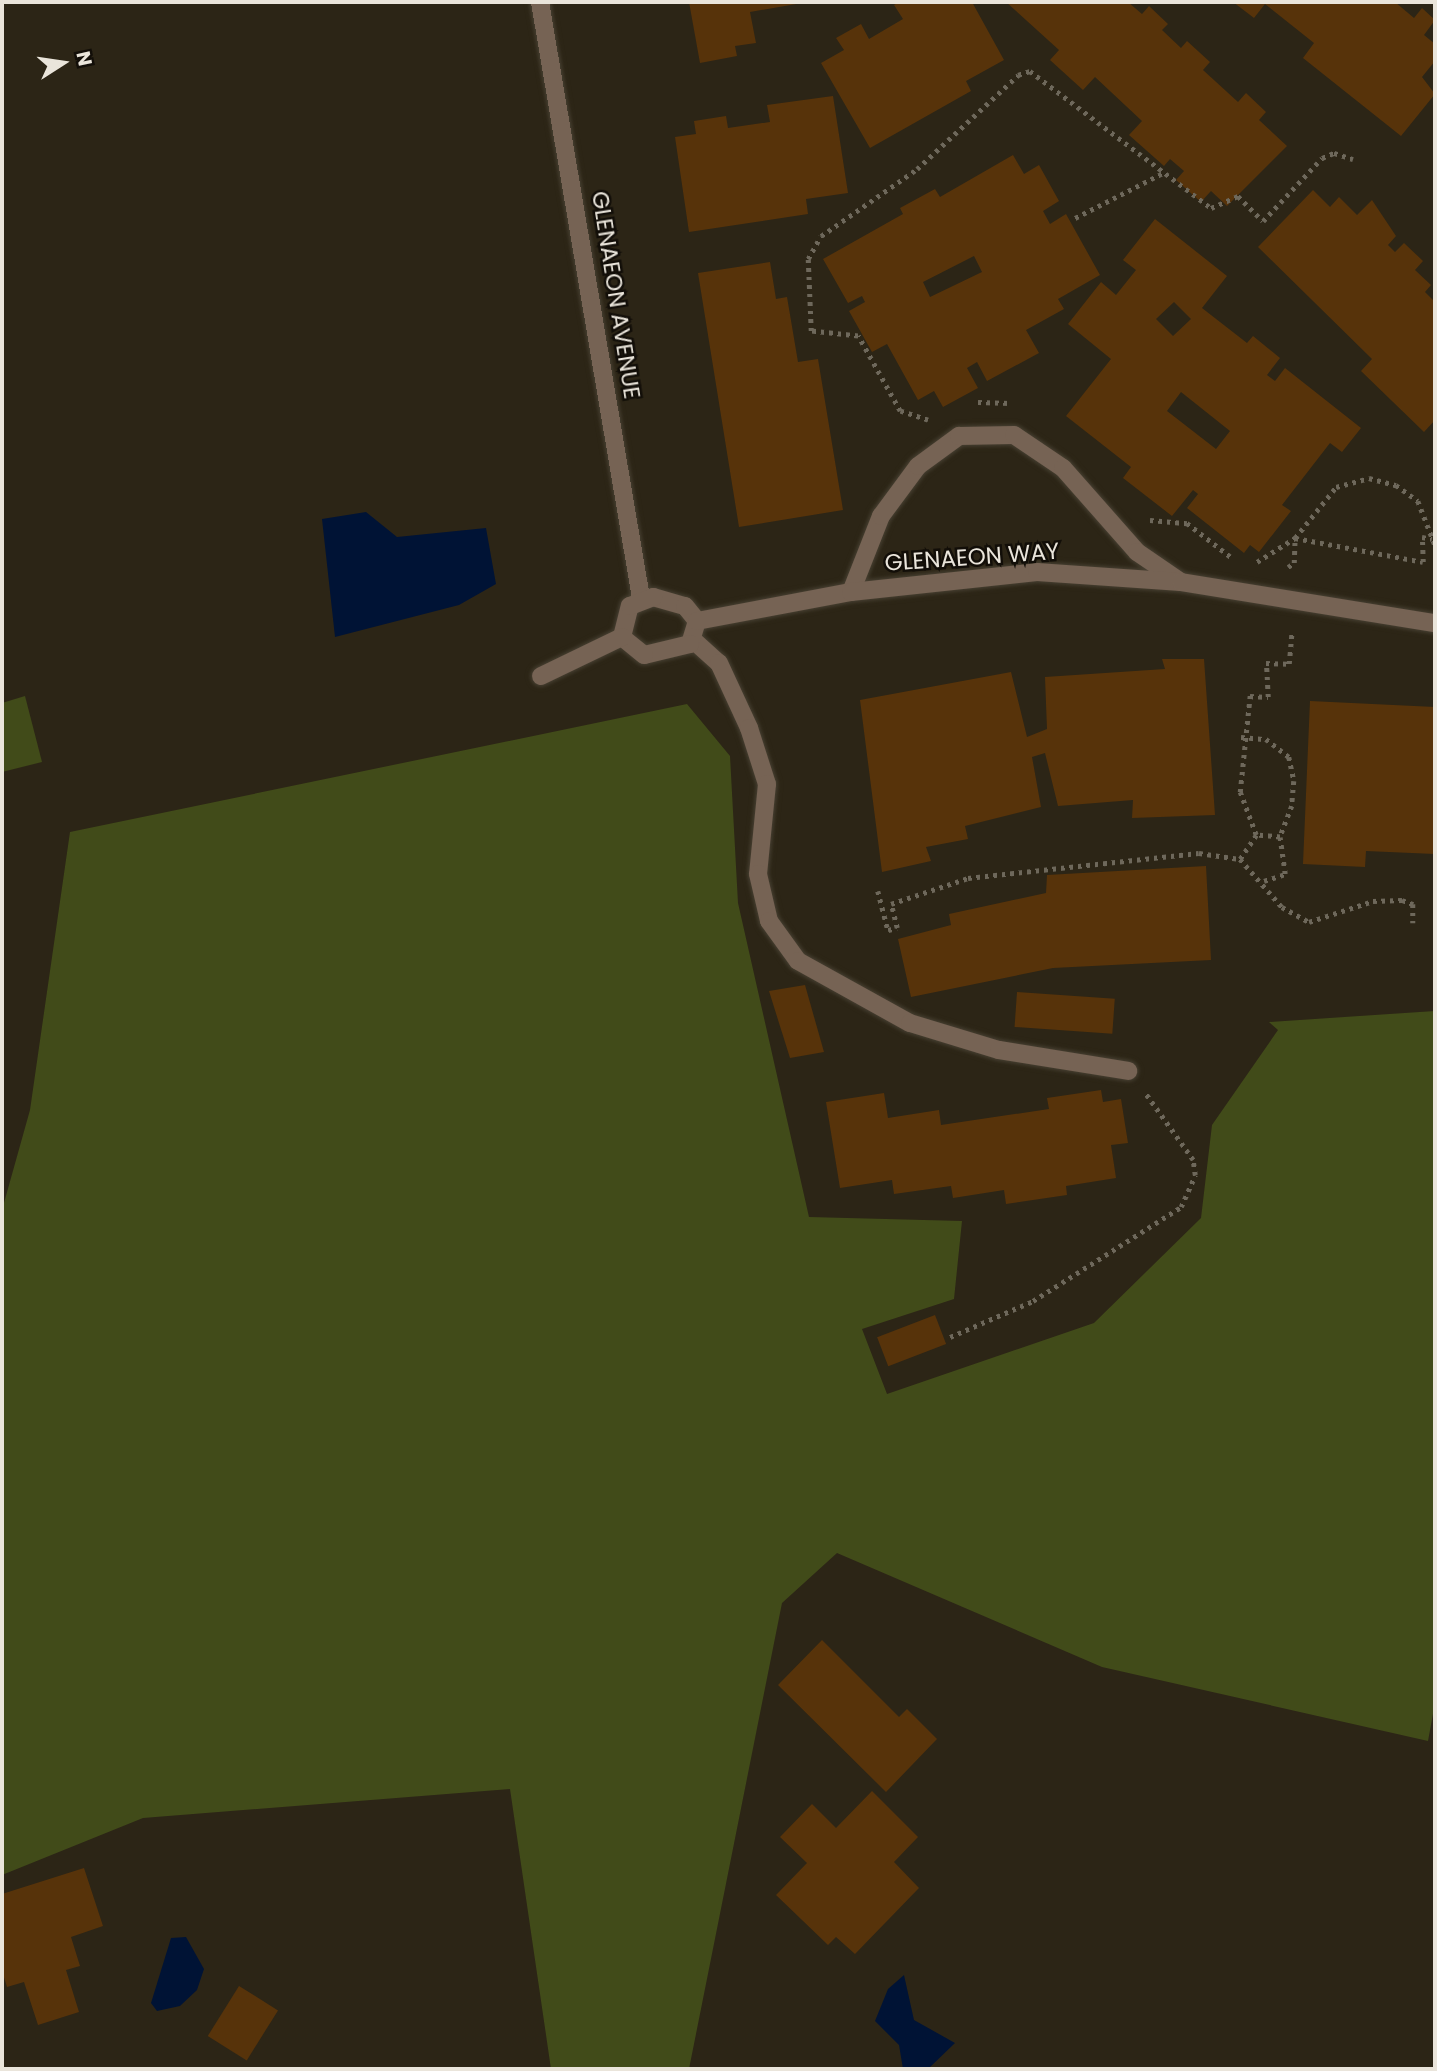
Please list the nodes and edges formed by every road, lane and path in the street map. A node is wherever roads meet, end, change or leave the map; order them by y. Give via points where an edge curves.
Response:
1 (540, 2) edge
2 (1353, 159) dead end
3 (1163, 173) junction
4 (1075, 218) dead end
5 (968, 403) dead end
6 (1024, 409) dead end
7 (939, 420) dead end
8 (1139, 519) dead end
9 (1295, 538) junction
10 (1432, 539) junction
11 (1435, 545) edge
12 (1236, 560) dead end
13 (1247, 566) dead end
14 (1281, 572) dead end
15 (1181, 582) junction
16 (851, 592) junction
17 (641, 598) junction
18 (698, 621) junction
19 (1293, 623) dead end
20 (1435, 623) edge
21 (622, 637) junction
22 (692, 639) junction
23 (541, 676) dead end
24 (1241, 737) junction
25 (1256, 835) junction
26 (1280, 837) junction
27 (1240, 859) junction
28 (1264, 881) junction
29 (878, 891) dead end
30 (1413, 923) dead end
31 (1128, 1071) joint
32 (950, 1337) dead end

1 - 17 street, GLENAEON AVENUE
2 - 3 path via 1322,158 1263,221 1238,195 1221,207 1195,203
3 - 4 path
3 - 7 path via 1030,71 917,169 821,236 808,259 811,331 858,336 901,411 917,420
5 - 6 path via 1001,400
8 - 12 path via 1188,523
9 - 10 path via 1423,562 1422,537
9 - 10 path via 1336,487 1368,478 1396,485 1418,501
9 - 13 path
9 - 14 path via 1294,563
10 - 11 path
15 - 16 street, GLENAEON WAY via 1037,572
15 - 16 street, GLENAEON WAY via 1138,552 1063,468 1014,435 959,436 918,466 881,516
15 - 20 street, GLENAEON WAY
16 - 18 street, GLENAEON WAY
17 - 18 street via 685,606
17 - 21 street via 622,619
18 - 22 street
19 - 24 path via 1289,664 1266,663 1268,697 1250,696
21 - 22 street via 644,655 669,653
21 - 23 street
22 - 31 street via 719,663 750,728 767,784 758,874 769,920 797,961 909,1023 999,1051 1074,1058
24 - 25 path via 1240,792
24 - 26 path via 1266,739 1289,757 1293,806
25 - 26 path
25 - 27 path
26 - 28 path via 1286,874
27 - 28 path
27 - 29 path via 1199,853 1110,859 1014,877 968,878 891,904 897,928 888,930
28 - 30 path via 1282,907 1309,922 1373,901 1402,900 1413,904
31 - 32 path via 1193,1160 1195,1175 1181,1207 1033,1301

